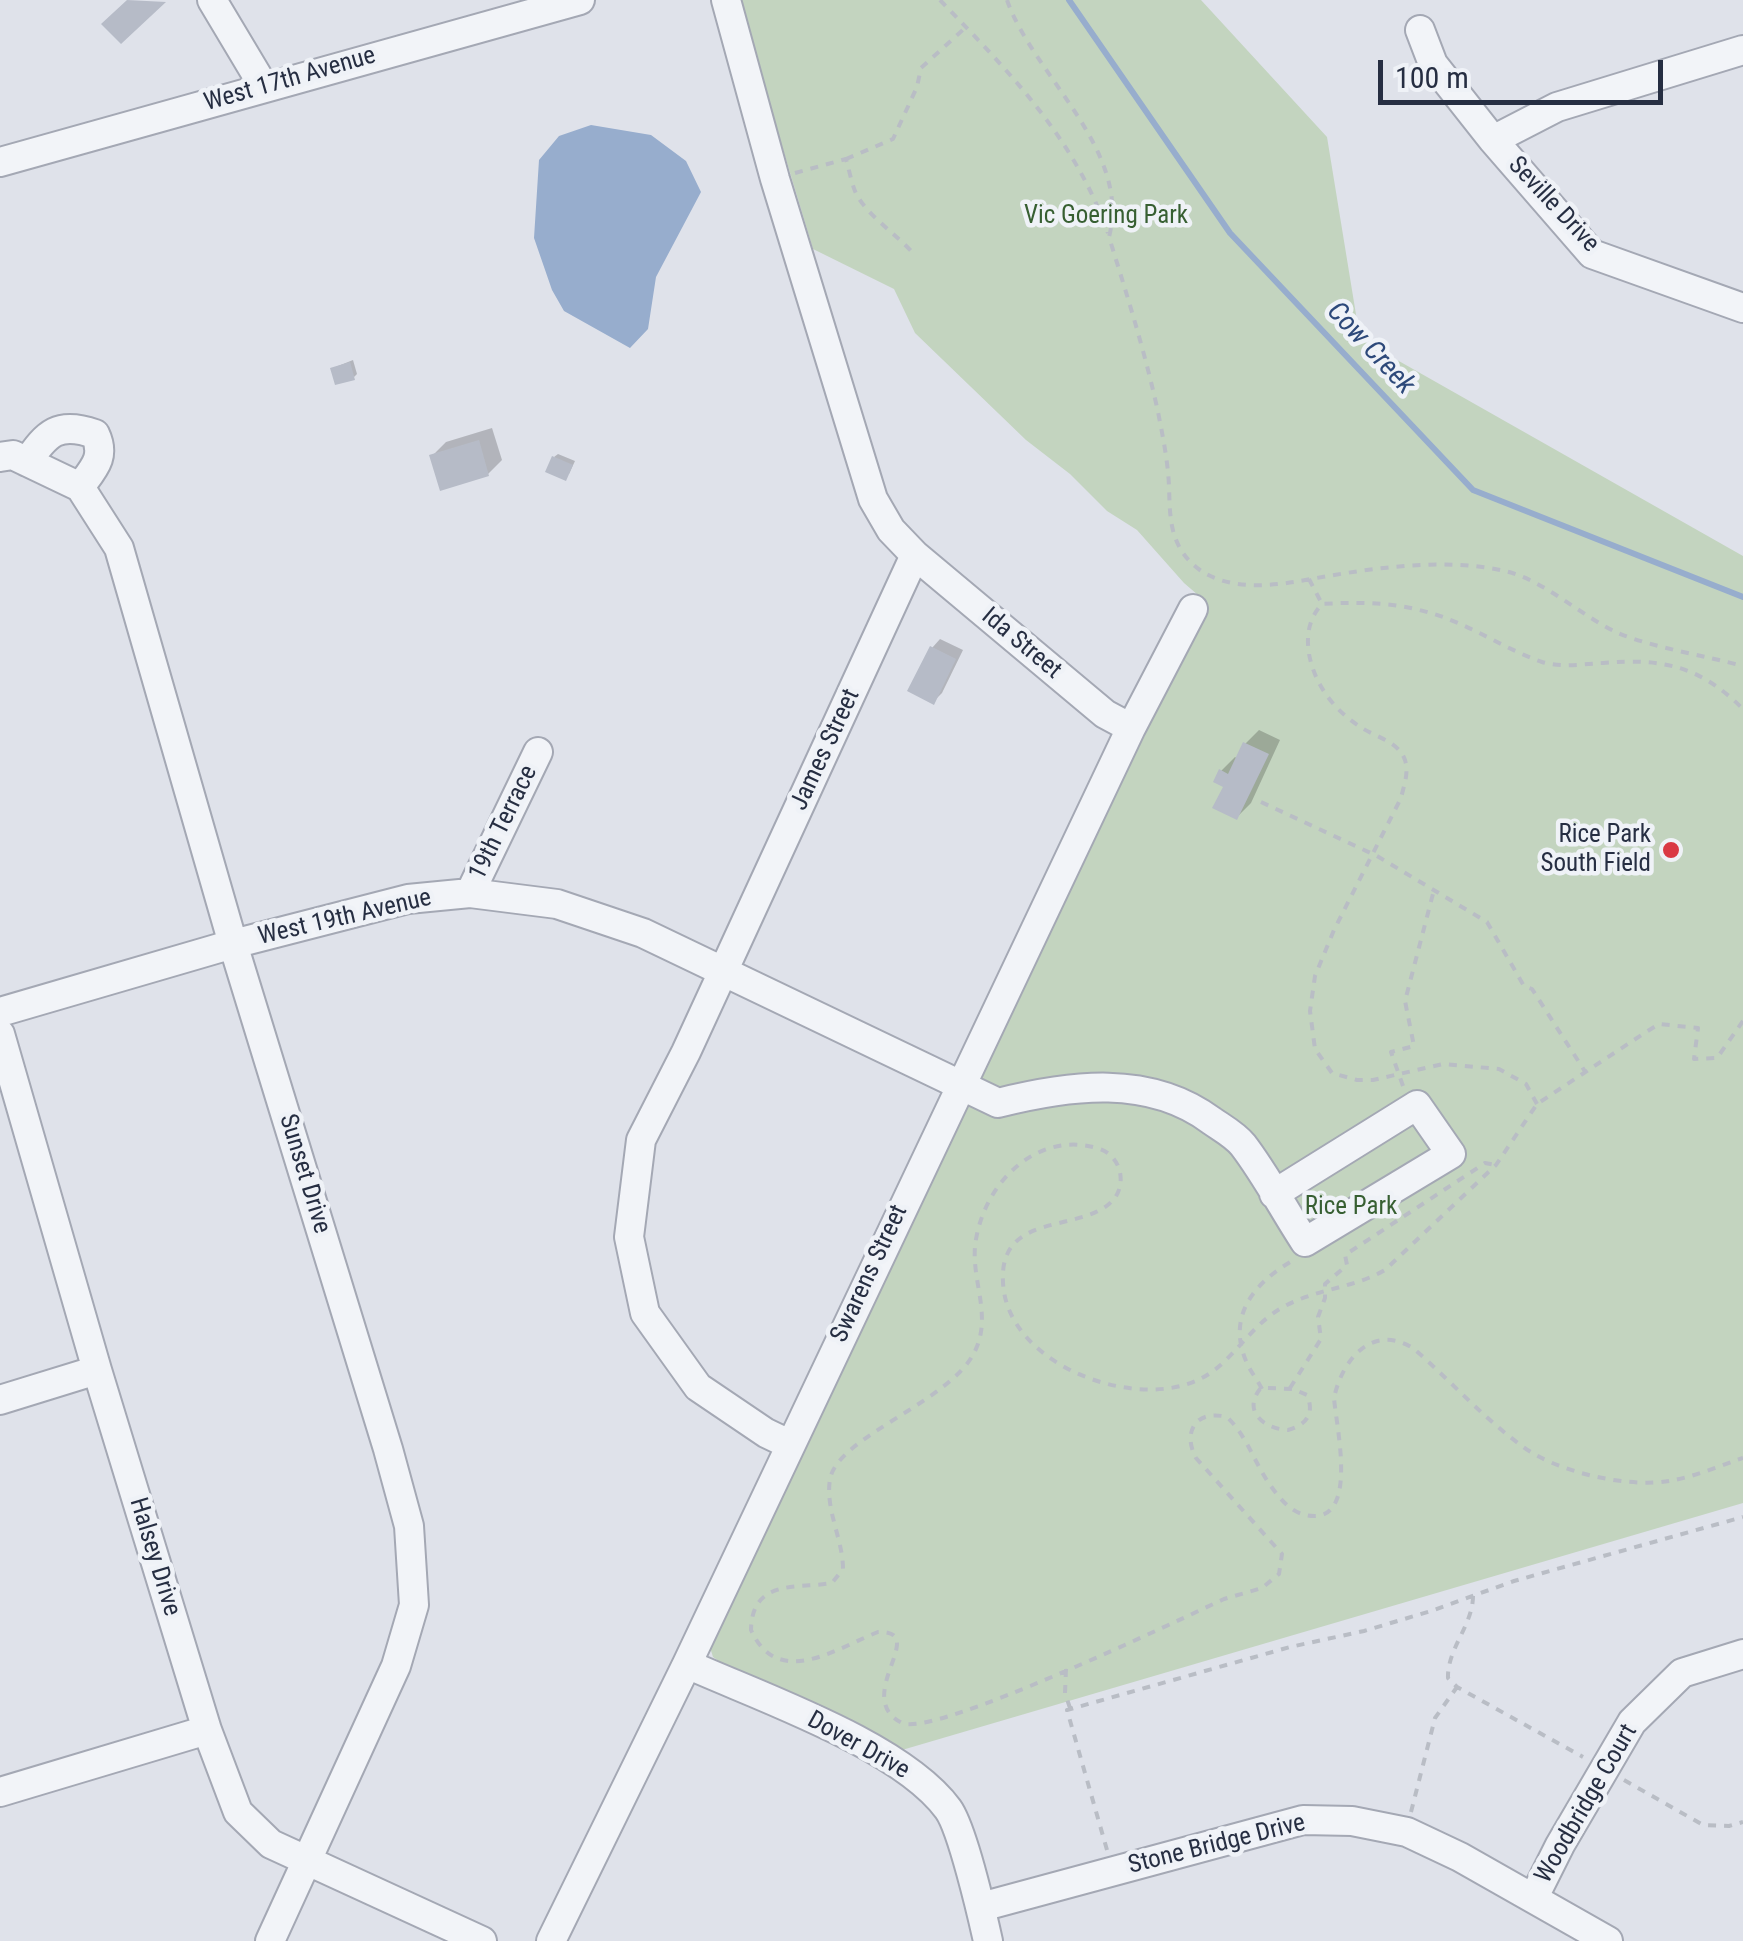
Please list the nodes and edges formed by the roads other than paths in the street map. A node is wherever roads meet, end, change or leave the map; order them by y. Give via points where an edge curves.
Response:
1 (212, 0) edge
2 (580, 0) edge
3 (726, 0) edge
4 (1420, 30) dead end
5 (1743, 50) edge
6 (264, 87) junction
7 (1493, 140) junction
8 (0, 162) edge
9 (1743, 308) edge
10 (13, 460) edge
11 (80, 487) junction
12 (915, 555) junction
13 (1193, 609) dead end
14 (1131, 728) junction
15 (538, 752) dead end
16 (470, 893) junction
17 (233, 944) junction
18 (724, 971) junction
19 (0, 1012) edge
20 (0, 1034) edge
21 (960, 1084) junction
22 (1274, 1194) junction
23 (97, 1370) junction
24 (0, 1400) edge
25 (789, 1444) junction
26 (1743, 1654) edge
27 (687, 1664) junction
28 (207, 1730) junction
29 (0, 1792) edge
30 (307, 1862) junction
31 (1534, 1897) junction
32 (980, 1906) junction
33 (270, 1941) edge
34 (482, 1941) edge
35 (551, 1941) edge
36 (988, 1941) edge
37 (1608, 1941) edge

1 - 6 street
2 - 6 street, West 17th Avenue
3 - 12 street via 873,499
4 - 7 street, Seville Drive via 1433,64
5 - 7 street via 1557,107
6 - 8 street, West 17th Avenue
7 - 9 street, Seville Drive via 1592,254
10 - 11 street
10 - 11 street via 67,428 94,434 100,460
11 - 17 street, Sunset Drive via 120,548
12 - 14 street, Ida Street via 1105,714
12 - 18 street, James Street
13 - 14 street, Swarens Street
14 - 21 street, Swarens Street
15 - 16 street, 19th Terrace
16 - 17 street, West 19th Avenue via 408,898
16 - 18 street, West 19th Avenue via 557,904 644,932
17 - 19 street, West 19th Avenue
17 - 30 street, Sunset Drive via 408,1526 414,1604 396,1666
18 - 21 street, West 19th Avenue
18 - 25 street, James Street via 641,1140 628,1238 646,1313 698,1386
20 - 23 street, Halsey Drive
21 - 22 street, West 19th Avenue via 998,1103 1052,1090 1128,1087 1190,1104 1240,1141
21 - 25 street, Swarens Street
22 - 22 street, West 19th Avenue via 1305,1242 1450,1154 1416,1106
23 - 24 street
23 - 28 street, Halsey Drive
25 - 27 street, Swarens Street
26 - 31 street, Woodbridge Court via 1682,1672 1632,1722
27 - 32 street, Dover Drive via 833,1728 910,1771 950,1811
27 - 35 street, Swarens Street
28 - 29 street
28 - 30 street, Halsey Drive via 238,1812 271,1844
30 - 33 street, Sunset Drive
30 - 34 street, Halsey Drive
31 - 32 street, Stone Bridge Drive via 1407,1832 1303,1820
31 - 37 street, Stone Bridge Drive
32 - 36 street, Dover Drive

